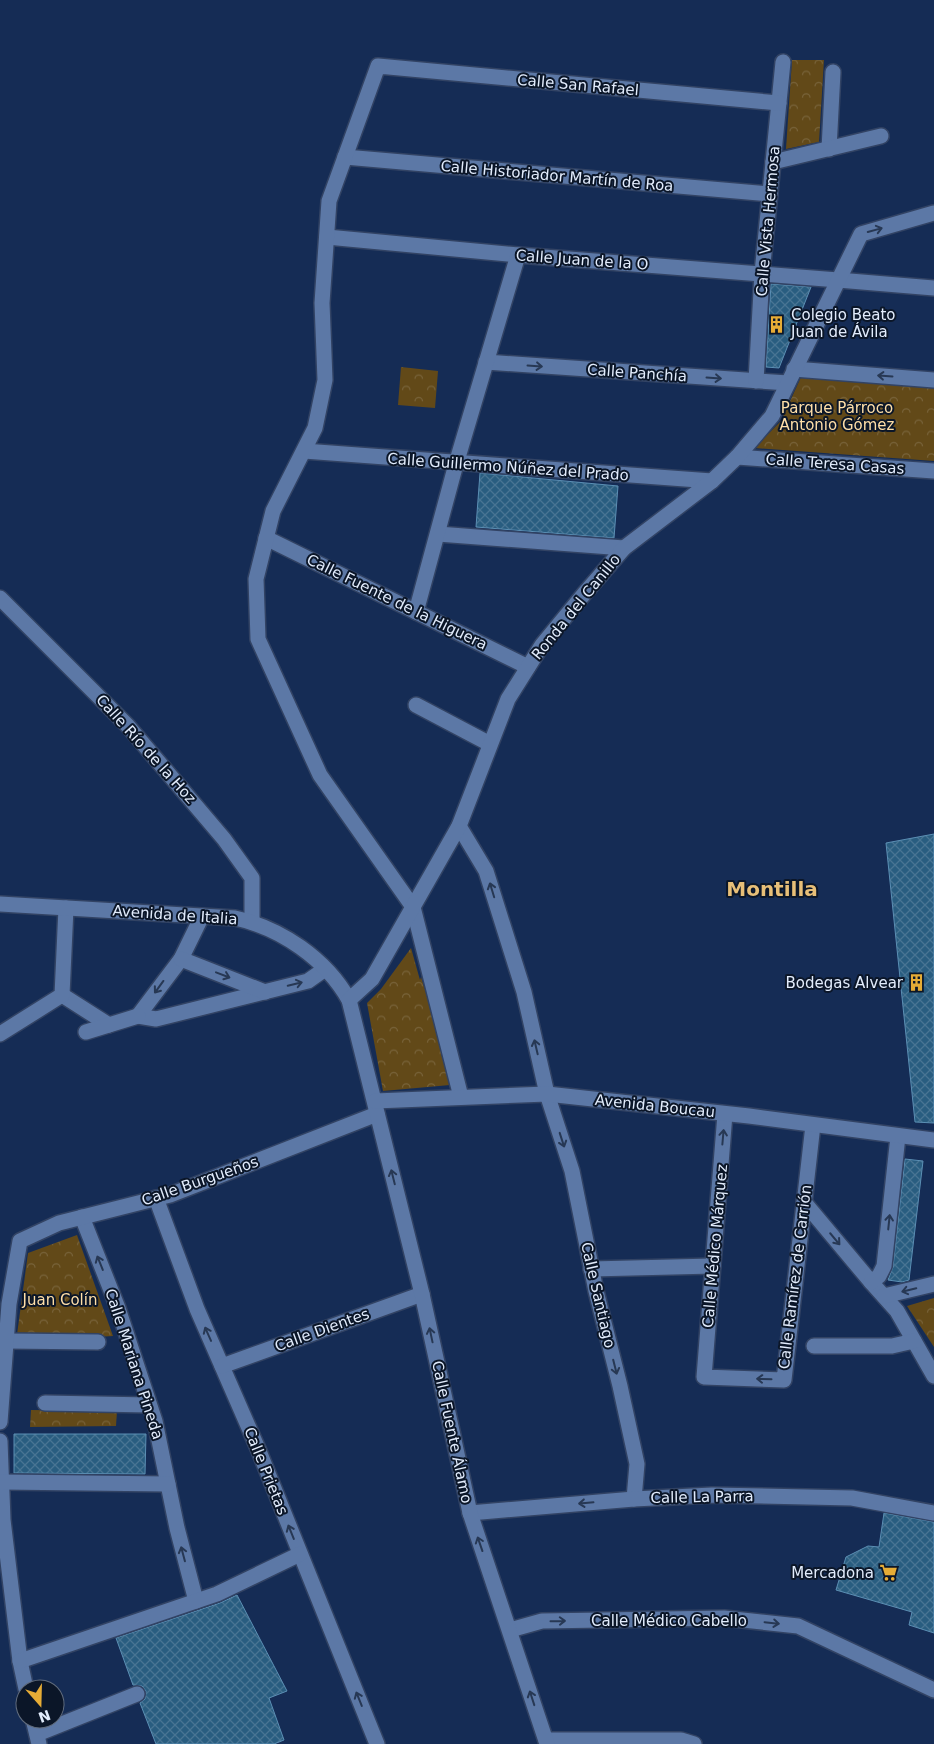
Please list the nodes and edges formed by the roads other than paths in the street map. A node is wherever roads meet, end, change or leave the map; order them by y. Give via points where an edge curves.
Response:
1 (783, 62) dead end
2 (833, 72) dead end
3 (779, 103) junction
4 (881, 136) dead end
5 (829, 149) junction
6 (345, 157) junction
7 (773, 162) junction
8 (770, 194) junction
9 (934, 213) edge
10 (327, 237) junction
11 (518, 255) junction
12 (762, 273) junction
13 (838, 280) junction
14 (934, 288) edge
15 (486, 362) junction
16 (794, 369) junction
17 (934, 380) edge
18 (756, 381) junction
19 (788, 383) junction
20 (304, 452) junction
21 (736, 457) junction
22 (456, 464) junction
23 (934, 471) edge
24 (712, 482) junction
25 (438, 534) junction
26 (266, 538) junction
27 (624, 548) junction
28 (0, 598) edge
29 (416, 612) junction
30 (528, 667) junction
31 (416, 705) dead end
32 (490, 744) junction
33 (459, 826) junction
34 (0, 904) edge
35 (413, 907) junction
36 (66, 908) junction
37 (202, 916) junction
38 (252, 922) junction
39 (180, 958) junction
40 (325, 969) junction
41 (265, 992) junction
42 (62, 995) junction
43 (349, 1000) junction
44 (138, 1016) junction
45 (109, 1025) junction
46 (86, 1032) dead end
47 (0, 1034) edge
48 (547, 1094) junction
49 (461, 1098) junction
50 (376, 1107) junction
51 (725, 1114) junction
52 (813, 1125) junction
53 (898, 1136) junction
54 (934, 1140) edge
55 (156, 1198) junction
56 (804, 1202) junction
57 (82, 1217) junction
58 (713, 1266) junction
59 (591, 1269) junction
60 (871, 1282) junction
61 (934, 1284) edge
62 (422, 1294) junction
63 (884, 1296) junction
64 (6, 1341) junction
65 (914, 1341) junction
66 (98, 1342) dead end
67 (814, 1346) dead end
68 (222, 1366) junction
69 (934, 1376) edge
70 (704, 1377) joint
71 (45, 1403) dead end
72 (149, 1405) junction
73 (0, 1422) edge
74 (0, 1442) edge
75 (2, 1482) junction
76 (168, 1484) junction
77 (634, 1499) junction
78 (934, 1513) edge
79 (470, 1514) junction
80 (300, 1554) junction
81 (196, 1601) junction
82 (510, 1630) junction
83 (20, 1661) junction
84 (24, 1679) edge
85 (934, 1690) edge
86 (137, 1694) dead end
87 (38, 1739) edge
88 (547, 1742) edge
89 (377, 1744) edge
90 (694, 1744) edge

1 - 3 street, Calle Vista Hermosa
2 - 5 street
3 - 6 street, Calle San Rafael via 378,66
3 - 7 street, Calle Vista Hermosa
4 - 5 street
5 - 7 street
6 - 8 street, Calle Historiador Martín de Roa
6 - 10 street via 329,201
7 - 8 street, Calle Vista Hermosa
8 - 12 street, Calle Vista Hermosa
13 -> 9 street, Ronda del Canillo via 861,234
10 - 11 street, Calle Juan de la O
10 - 20 street via 322,303 325,380 315,428
11 - 12 street, Calle Juan de la O
11 - 15 street
12 - 13 street, Calle Juan de la O
12 - 18 street, Calle Vista Hermosa
13 - 14 street, Calle Juan de la O
13 - 16 street, Ronda del Canillo
15 -> 18 street, Calle Panchía
15 - 22 street
17 -> 16 street
16 - 19 street, Ronda del Canillo
18 - 19 street, Calle Panchía
19 - 21 street, Ronda del Canillo via 772,416
20 - 22 street, Calle Guillermo Núñez del Prado
20 - 26 street via 273,511
21 - 23 street, Calle Teresa Casas
21 - 24 street, Ronda del Canillo
22 - 24 street, Calle Guillermo Núñez del Prado
22 - 25 street
24 - 27 street, Ronda del Canillo
25 - 27 street
25 - 29 street
26 - 29 street, Calle Fuente de la Higuera
26 - 35 street via 256,579 258,639 320,776
27 - 30 street, Ronda del Canillo via 542,645
28 - 38 street, Calle Río de la Hoz via 128,726 224,839 252,878
29 - 30 street, Calle Fuente de la Higuera
30 - 32 street, Ronda del Canillo via 508,699
31 - 32 street
32 - 33 street, Ronda del Canillo
33 - 35 street, Ronda del Canillo
48 -> 33 street, Calle Santiago via 524,992 486,871
34 - 36 street, Avenida de Italia
35 - 43 street, Ronda del Canillo via 372,978
35 - 49 street
36 - 37 street, Avenida de Italia
36 - 42 street
37 - 38 street, Avenida de Italia
37 - 39 street
38 - 40 street, Avenida de Italia via 272,929 299,946
39 -> 41 street
39 -> 44 street
41 -> 40 street via 308,981
40 - 43 street, Avenida de Italia
41 - 44 street via 156,1019
42 - 45 street
42 - 47 street
43 - 50 street, Avenida de Italia
44 - 45 street
45 - 46 street
48 - 49 street, Avenida Boucau
48 - 51 street, Avenida Boucau
48 -> 59 street, Calle Santiago via 572,1172
49 - 50 street, Avenida Boucau
50 - 55 street, Calle Burgueños via 170,1195
62 -> 50 street, Calle Fuente Álamo
51 - 52 street, Avenida Boucau
58 -> 51 street, Calle Médico Márquez
52 - 53 street, Avenida Boucau
52 - 56 street, Calle Ramírez de Carrión
53 - 54 street, Avenida Boucau
60 -> 53 street via 884,1266
55 - 57 street, Calle Burgueños
68 -> 55 street, Calle Prietas
56 -> 60 street
56 -> 70 street, Calle Ramírez de Carrión via 784,1380
57 - 64 street, Calle Burgueños via 59,1223 20,1241
72 -> 57 street, Calle Mariana Pineda via 118,1308
58 - 59 street
58 - 70 street, Calle Médico Márquez
59 -> 77 street, Calle Santiago via 637,1464
60 - 63 street
61 -> 63 street
62 - 68 street, Calle Dientes
79 -> 62 street, Calle Fuente Álamo
63 - 65 street
64 - 66 street
64 - 73 street
65 - 67 street via 892,1346
65 - 69 street
80 -> 68 street, Calle Prietas
71 - 72 street
72 - 76 street, Calle Mariana Pineda
74 - 75 street
75 - 76 street
75 - 83 street
81 -> 76 street, Calle Mariana Pineda
77 - 78 street, Calle La Parra via 712,1495 852,1498
77 -> 79 street, Calle La Parra
82 -> 79 street, Calle Fuente Álamo
80 - 81 street via 218,1594
89 -> 80 street, Calle Prietas
81 - 83 street
82 -> 85 street, Calle Médico Cabello via 542,1622 724,1618 798,1626
88 -> 82 street, Calle Fuente Álamo
83 - 84 street
86 - 87 street
88 - 90 street via 680,1740

